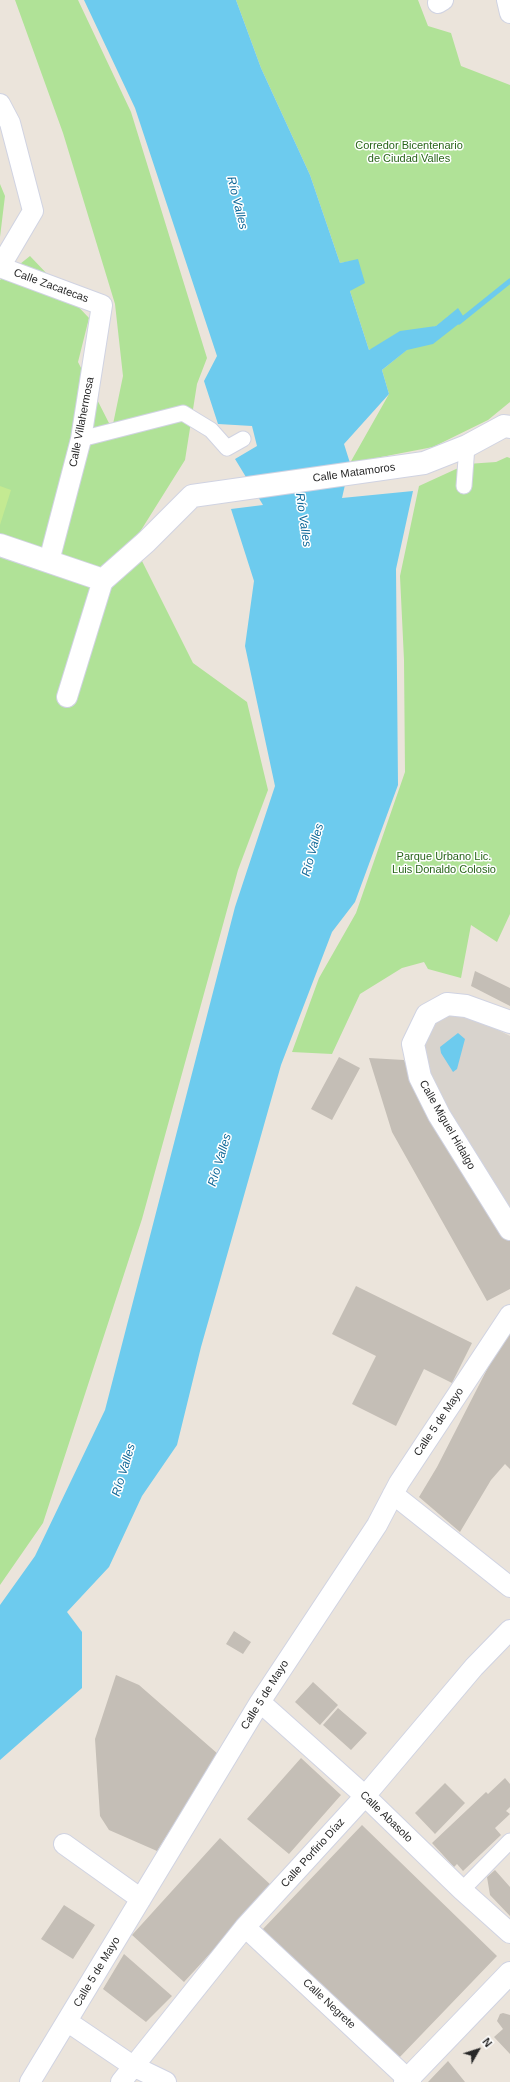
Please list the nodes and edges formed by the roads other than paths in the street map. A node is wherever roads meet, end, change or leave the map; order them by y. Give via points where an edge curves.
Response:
1 (507, 0) edge
2 (510, 14) edge
3 (0, 104) edge
4 (0, 267) edge
5 (102, 305) joint
6 (510, 427) edge
7 (81, 439) junction
8 (242, 439) dead end
9 (467, 446) junction
10 (464, 486) dead end
11 (0, 545) edge
12 (49, 561) junction
13 (103, 580) junction
14 (67, 698) dead end
15 (510, 1022) edge
16 (510, 1229) edge
17 (510, 1315) edge
18 (393, 1494) junction
19 (510, 1587) edge
20 (510, 1630) edge
21 (260, 1702) junction
22 (365, 1796) junction
23 (510, 1841) edge
24 (64, 1844) dead end
25 (462, 1890) junction
26 (141, 1899) junction
27 (245, 1927) junction
28 (510, 1933) edge
29 (510, 1973) edge
30 (68, 2022) junction
31 (133, 2066) junction
32 (408, 2081) edge
33 (30, 2082) edge
34 (121, 2082) edge
35 (166, 2082) edge

1 - 2 street
3 - 4 street via 10,123 33,210
4 - 5 street, Calle Zacatecas
5 - 7 street, Calle Villahermosa
6 - 9 street, Calle Matamoros via 504,426
7 - 8 street via 183,413 211,430 227,448
7 - 12 street, Calle Villahermosa
9 - 10 street
9 - 13 street, Calle Matamoros via 424,463 192,496
11 - 12 street
12 - 13 street
13 - 14 street
15 - 16 street, Calle Miguel Hidalgo via 466,1006 447,1004 427,1015 413,1044 420,1078 439,1115
17 - 18 street, Calle 5 de Mayo
18 - 19 street
18 - 21 street, Calle 5 de Mayo via 377,1525
20 - 22 street, Calle Porfirio Díaz via 474,1667
21 - 22 street, Calle Abasolo
21 - 26 street, Calle 5 de Mayo
22 - 25 street, Calle Abasolo
22 - 27 street, Calle Porfirio Díaz
23 - 25 street
24 - 26 street
25 - 28 street, Calle Abasolo
26 - 30 street, Calle 5 de Mayo
27 - 31 street, Calle Porfirio Díaz
27 - 32 street, Calle Negrete
29 - 32 street
30 - 31 street
30 - 33 street, Calle 5 de Mayo
31 - 34 street, Calle Porfirio Díaz
31 - 35 street

